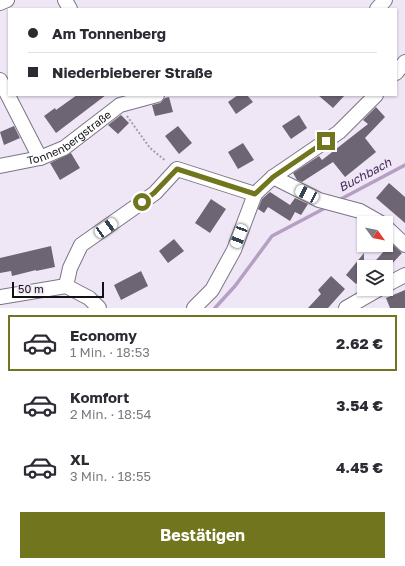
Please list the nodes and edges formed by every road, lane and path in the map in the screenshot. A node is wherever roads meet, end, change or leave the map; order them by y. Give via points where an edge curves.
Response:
1 (7, 0) edge
2 (385, 0) edge
3 (0, 3) edge
4 (378, 8) edge
5 (405, 62) edge
6 (397, 72) edge
7 (0, 80) edge
8 (8, 96) edge
9 (8, 96) edge
10 (149, 96) edge
11 (375, 96) edge
12 (117, 100) edge
13 (40, 158) junction
14 (0, 166) edge
15 (177, 169) junction
16 (273, 177) junction
17 (255, 194) junction
18 (369, 216) edge
19 (393, 234) edge
20 (405, 245) edge
21 (405, 275) edge
22 (393, 281) edge
23 (66, 286) junction
24 (367, 296) edge
25 (0, 297) edge
26 (99, 308) edge
27 (194, 308) edge
28 (346, 308) edge

1 - 3 street
2 - 4 street
5 - 6 street
7 - 8 street
9 - 13 street
10 - 12 street, Tonnenbergstraße
11 - 16 street via 339,132
12 - 13 street, Tonnenbergstraße via 64,148
12 - 15 path via 150,148
13 - 14 street, Tonnenbergstraße
15 - 17 street
15 - 23 street via 154,193 81,245 70,268
16 - 17 street
16 - 18 street via 319,200 360,211
17 - 27 street via 230,257 212,290
19 - 20 street
21 - 22 street
23 - 25 street
23 - 26 street via 89,298
24 - 28 street

